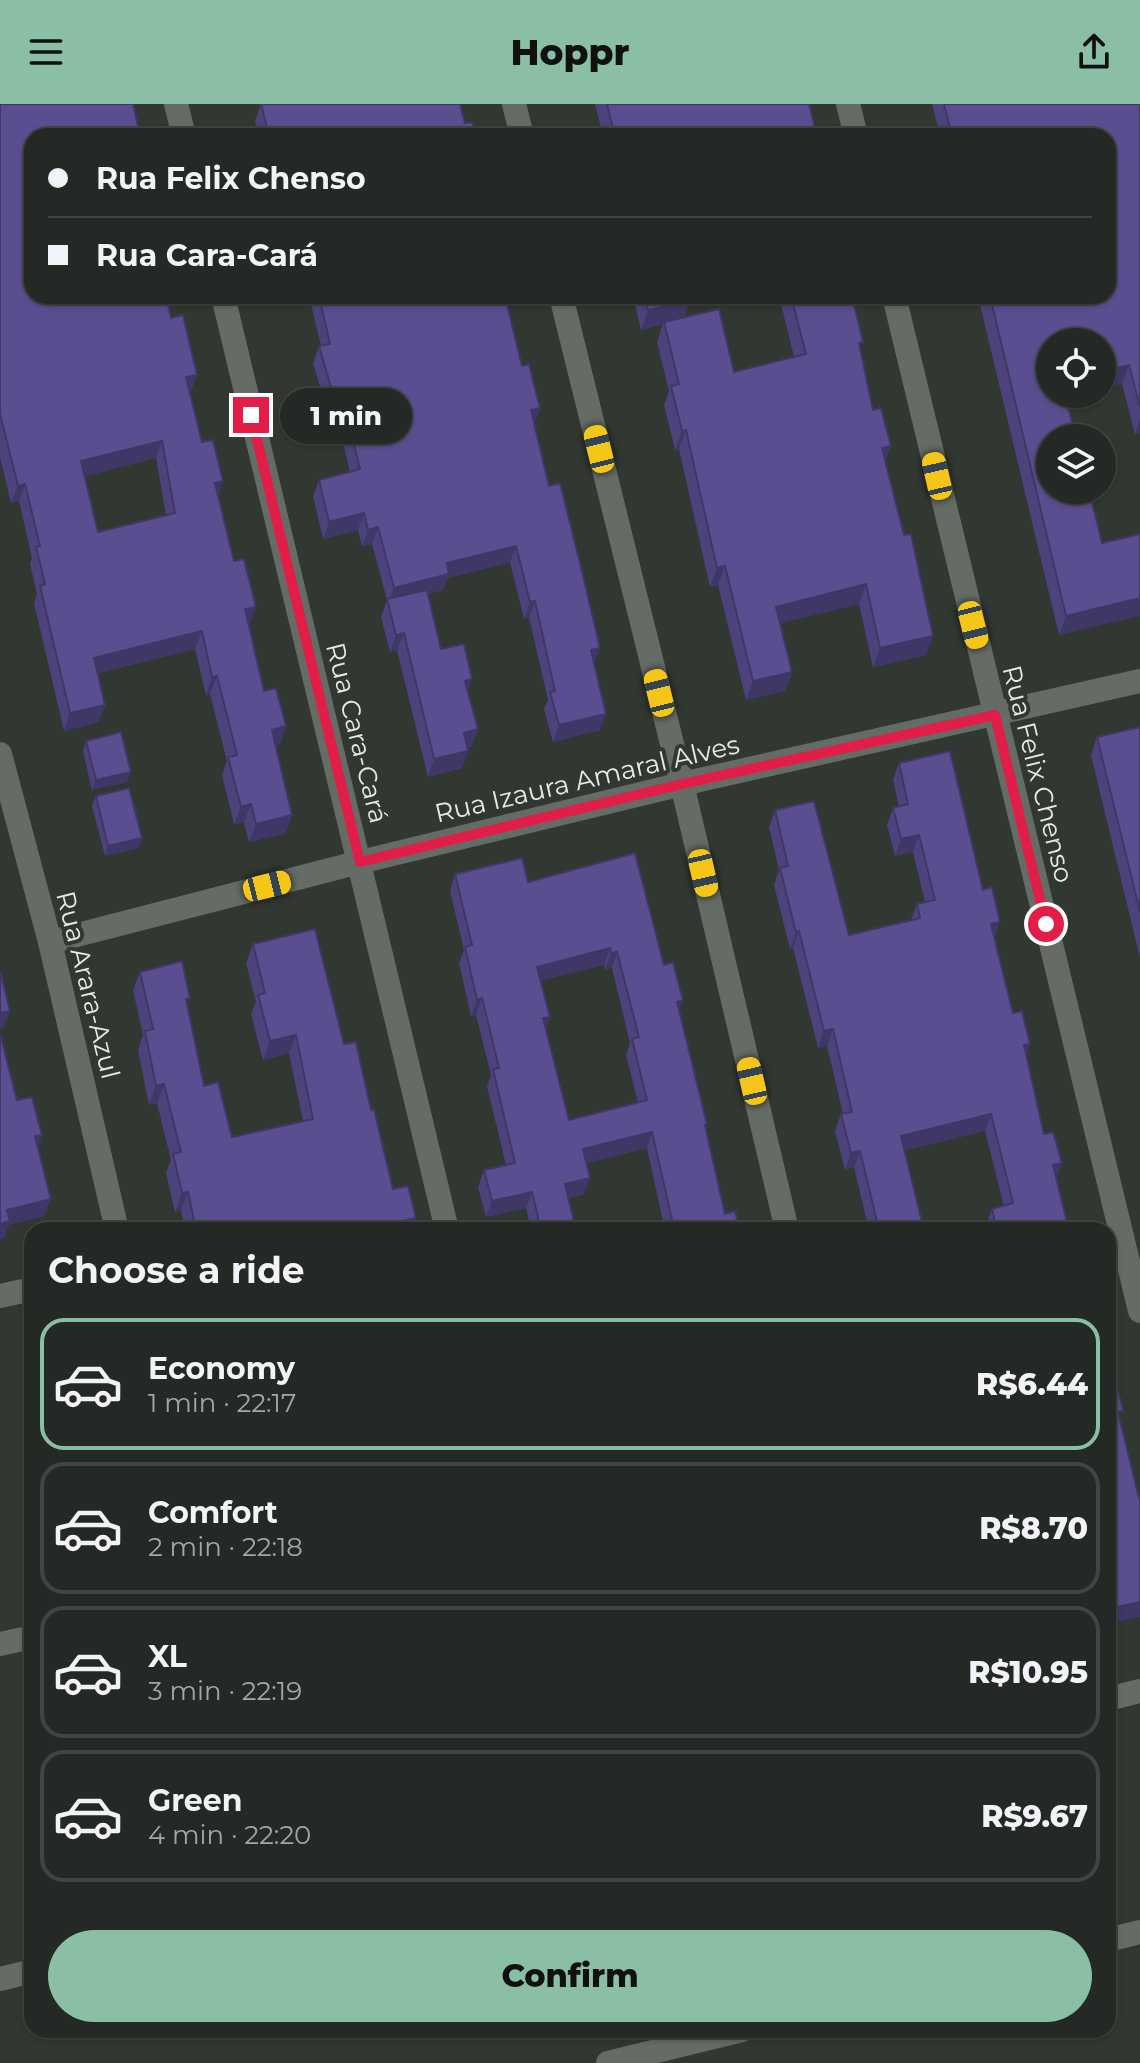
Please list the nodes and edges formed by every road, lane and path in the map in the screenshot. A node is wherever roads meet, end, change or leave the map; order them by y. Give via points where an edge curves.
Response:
1 (176, 104) edge
2 (514, 104) edge
3 (848, 104) edge
4 (182, 128) edge
5 (520, 128) edge
6 (854, 128) edge
7 (225, 304) edge
8 (563, 304) edge
9 (896, 304) edge
10 (1140, 681) edge
11 (995, 715) junction
12 (0, 754) edge
13 (682, 784) junction
14 (360, 862) junction
15 (50, 942) junction
16 (115, 1222) edge
17 (445, 1222) edge
18 (785, 1222) edge
19 (24, 1291) edge
20 (0, 1296) edge
21 (1140, 1311) edge
22 (24, 1639) edge
23 (0, 1644) edge
24 (1140, 1691) edge
25 (1116, 1697) edge
26 (1140, 1932) edge
27 (1116, 1938) edge
28 (24, 1973) edge
29 (0, 1979) edge
30 (710, 2038) edge
31 (608, 2063) edge

1 - 4 street
2 - 5 street
3 - 6 street
7 - 14 street, Rua Cara-Cará
8 - 13 street
9 - 11 street, Rua Felix Chenso
10 - 11 street, Rua Izaura Amaral Alves
11 - 13 street, Rua Izaura Amaral Alves
11 - 21 street, Rua Felix Chenso
12 - 15 street, Rua Arara-Azul
13 - 14 street, Rua Izaura Amaral Alves
13 - 18 street
14 - 15 street, Rua Izaura Amaral Alves
14 - 17 street, Rua Cara-Cará
15 - 16 street, Rua Arara-Azul
19 - 20 street
22 - 23 street
24 - 25 street
26 - 27 street
28 - 29 street
30 - 31 street

